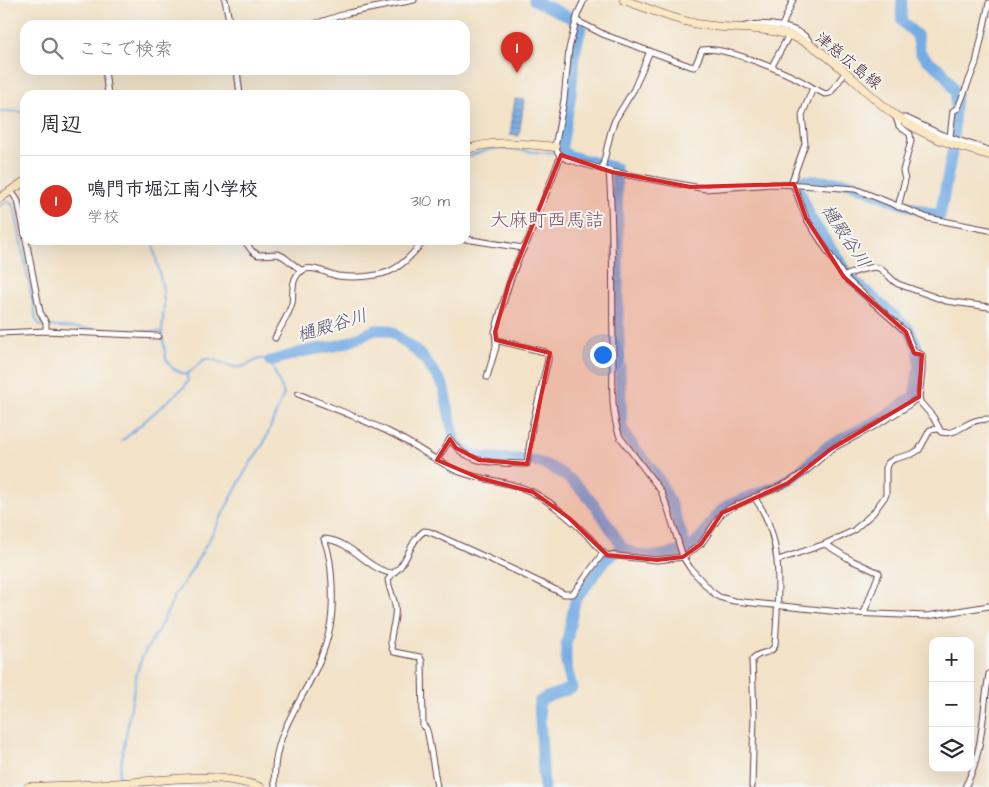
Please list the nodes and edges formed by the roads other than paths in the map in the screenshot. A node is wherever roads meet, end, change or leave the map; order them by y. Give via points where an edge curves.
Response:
1 (225, 0) edge
2 (414, 0) edge
3 (584, 0) edge
4 (624, 0) edge
5 (793, 0) edge
6 (989, 3) edge
7 (229, 20) edge
8 (326, 20) edge
9 (576, 23) junction
10 (783, 24) junction
11 (742, 28) junction
12 (789, 35) junction
13 (811, 45) junction
14 (650, 51) junction
15 (772, 66) junction
16 (845, 73) junction
17 (106, 75) edge
18 (238, 75) edge
19 (813, 88) junction
20 (107, 90) edge
21 (239, 90) edge
22 (897, 116) junction
23 (950, 137) junction
24 (470, 148) edge
25 (558, 152) junction
26 (989, 154) edge
27 (602, 169) junction
28 (613, 172) junction
29 (797, 184) junction
30 (20, 185) edge
31 (11, 192) junction
32 (0, 198) edge
33 (898, 207) junction
34 (20, 211) edge
35 (989, 230) edge
36 (470, 240) edge
37 (27, 245) edge
38 (248, 245) edge
39 (421, 245) edge
40 (523, 248) junction
41 (302, 271) junction
42 (847, 275) junction
43 (989, 307) edge
44 (46, 330) junction
45 (0, 333) edge
46 (158, 336) dead end
47 (275, 338) dead end
48 (496, 340) junction
49 (486, 377) dead end
50 (298, 394) dead end
51 (916, 398) junction
52 (989, 419) edge
53 (935, 429) junction
54 (437, 460) junction
55 (754, 498) junction
56 (825, 544) junction
57 (607, 555) junction
58 (683, 556) junction
59 (778, 560) junction
60 (392, 573) junction
61 (778, 605) junction
62 (989, 606) edge
63 (864, 613) junction
64 (989, 674) edge
65 (28, 787) edge
66 (260, 787) edge
67 (275, 787) edge
68 (437, 787) edge
69 (752, 787) edge
70 (965, 787) edge

1 - 7 street
2 - 8 street
3 - 9 street
4 - 11 main road, 津慈広島線 via 702,25
5 - 10 street
6 - 23 street via 976,63 958,108 953,111
9 - 14 street
9 - 25 street via 569,49
10 - 11 street via 750,24
10 - 13 street via 807,38
11 - 12 main road, 津慈広島線
12 - 13 main road, 津慈広島線
12 - 15 street
13 - 16 main road, 津慈広島線
14 - 15 street via 694,67 705,49
14 - 27 street via 634,89 615,120
15 - 19 street
16 - 19 street via 830,93
16 - 22 main road, 津慈広島線
17 - 20 street
18 - 21 street
19 - 29 street via 802,115 804,144 792,181
22 - 23 street
22 - 26 main road, 津慈広島線 via 941,142
22 - 33 street via 899,126 910,134 912,141 903,171 905,180
23 - 26 street via 988,150
24 - 25 main road via 494,143 521,144
25 - 27 street via 566,159
25 - 40 street
27 - 28 street
28 - 29 street via 706,189
28 - 58 street via 617,429 661,491
29 - 33 street via 855,189
29 - 42 street via 806,218
30 - 31 main road
31 - 32 main road
31 - 34 street
33 - 35 street via 928,218
36 - 40 street
37 - 44 street
38 - 41 street via 258,255 278,254
39 - 41 street via 396,267 380,274 338,276 307,269
40 - 48 street via 509,283 495,332
41 - 47 street via 294,279 292,303
42 - 43 street via 880,268 898,284 946,301
42 - 51 street via 906,332 922,359
44 - 45 street
44 - 46 street
48 - 49 street
48 - 54 street via 548,355 527,464 478,460 456,448 450,439
50 - 54 street via 390,432
51 - 53 street via 933,417
51 - 55 street via 876,426 831,449 788,483
52 - 53 street via 973,421 948,434
53 - 56 street via 919,450 888,463 886,495 873,513 853,531
54 - 57 street via 471,476 533,492 569,518
55 - 58 street via 722,514 701,544
55 - 59 street via 771,526
56 - 59 street
56 - 63 street via 880,573
57 - 58 street via 644,560
57 - 60 street via 570,595 424,531 418,535 399,568
58 - 61 street via 711,591 723,599
59 - 61 street
60 - 67 street via 383,572 353,549 324,539 330,563 333,607 330,627 323,653 285,725 275,758
60 - 68 street via 388,580 396,607 392,649 420,657 422,661 424,726
61 - 63 street
61 - 69 street via 774,649 752,660
62 - 63 street via 927,616
64 - 70 street via 982,733
65 - 66 main road via 199,777 226,778

